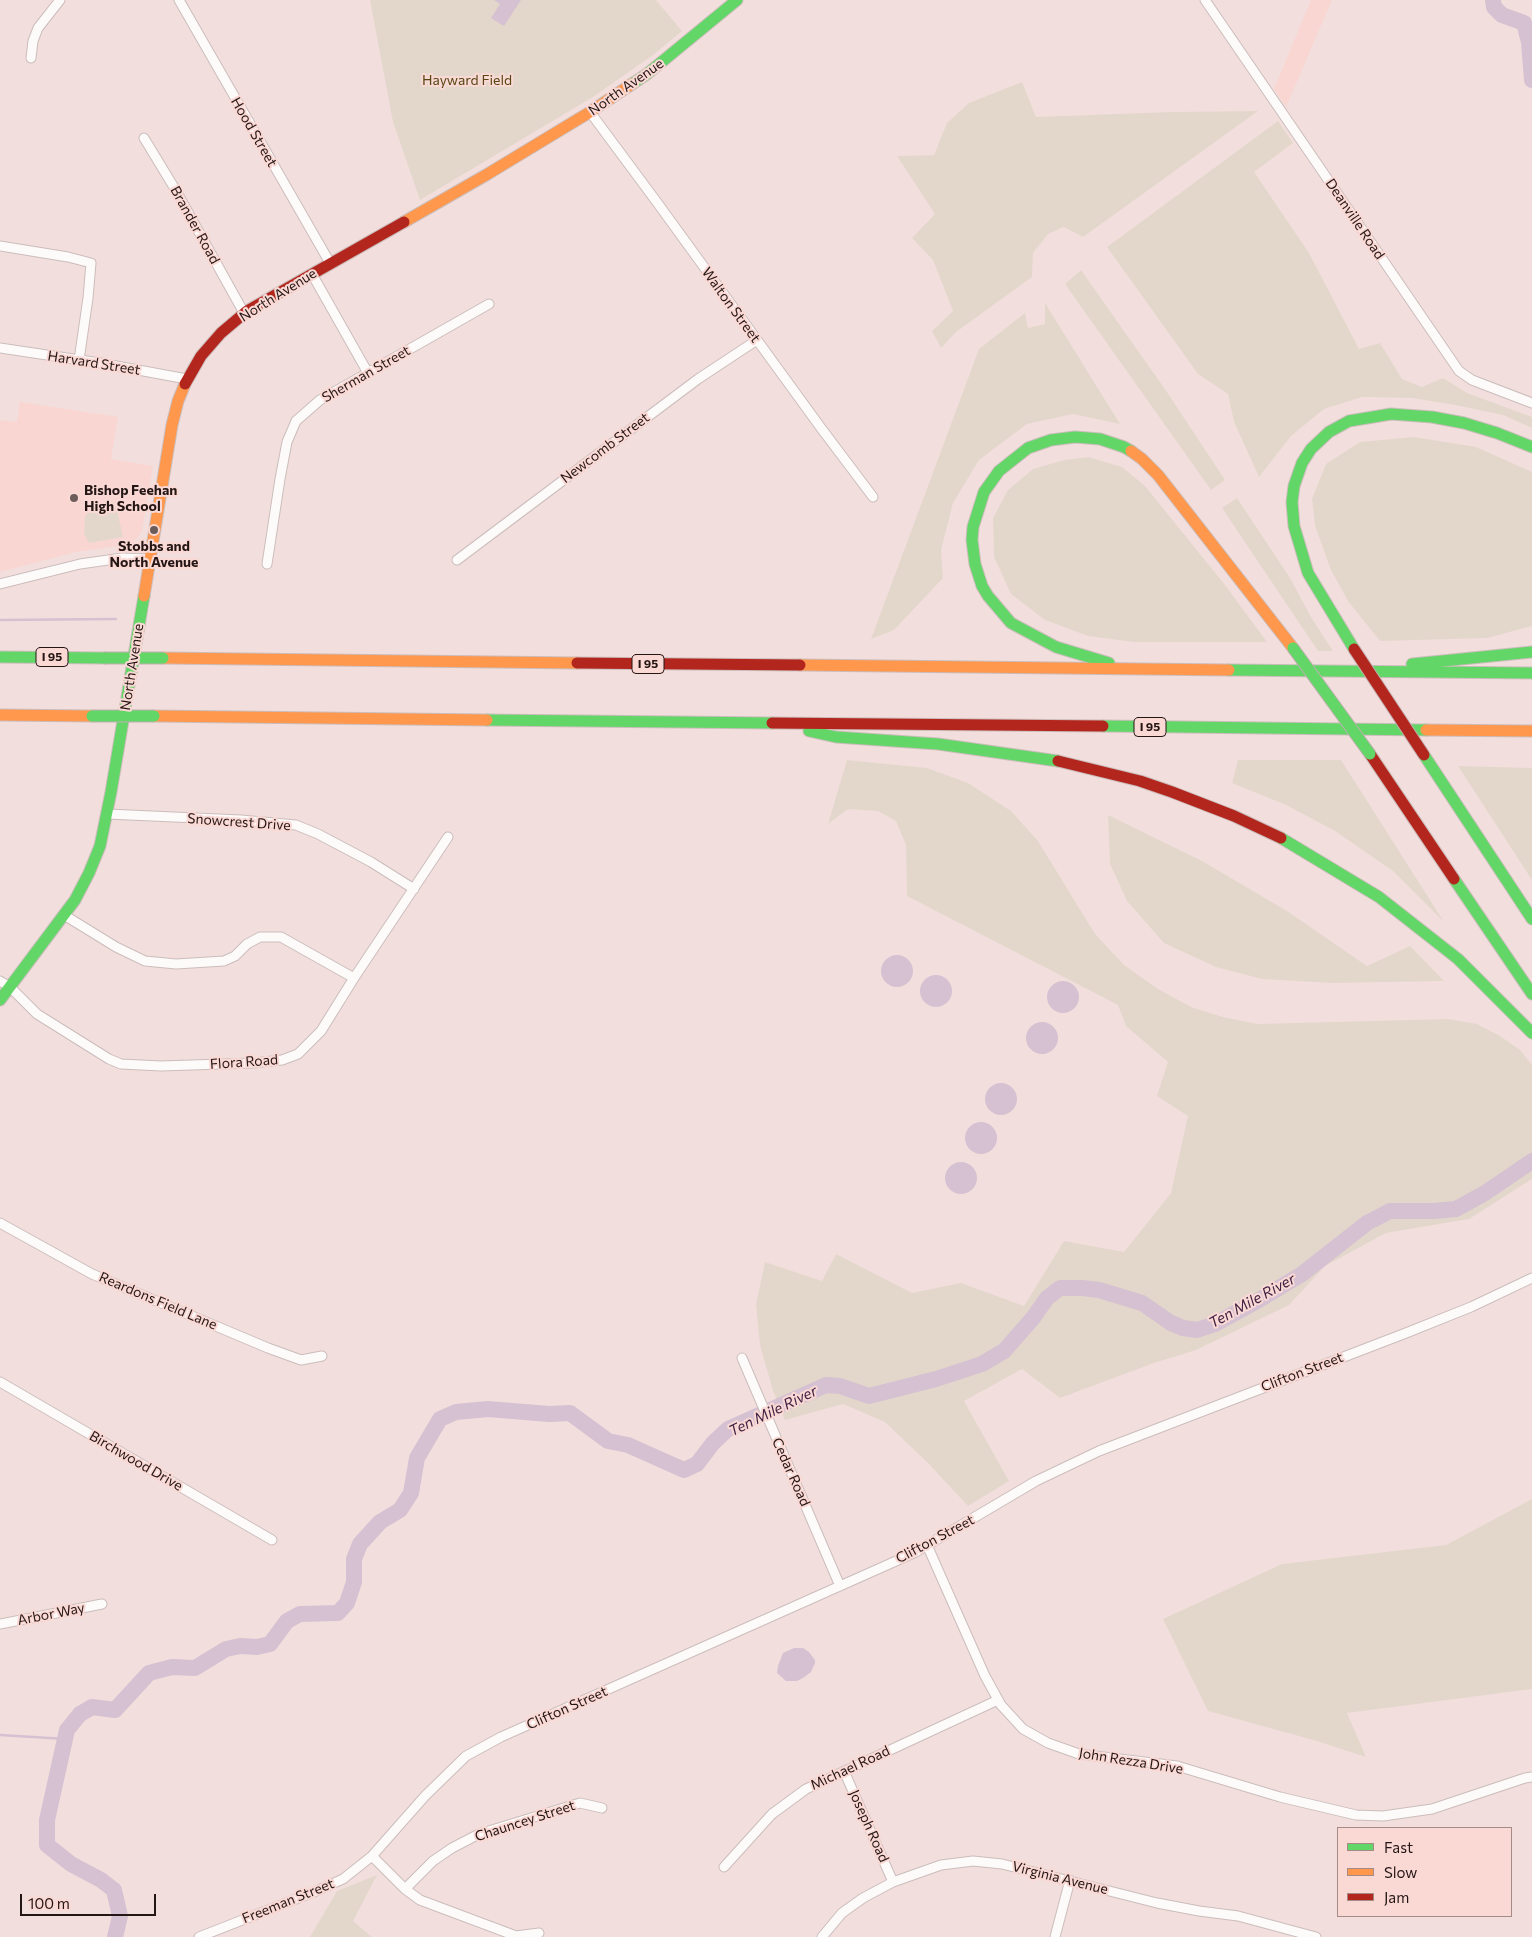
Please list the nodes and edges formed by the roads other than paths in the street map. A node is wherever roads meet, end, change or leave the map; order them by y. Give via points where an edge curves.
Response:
1 (60, 0) edge
2 (179, 0) edge
3 (1205, 0) edge
4 (731, 2) edge
5 (31, 58) dead end
6 (590, 112) junction
7 (144, 138) dead end
8 (0, 246) edge
9 (330, 263) junction
10 (312, 274) junction
11 (489, 304) dead end
12 (244, 314) junction
13 (757, 340) junction
14 (0, 348) edge
15 (79, 360) junction
16 (368, 373) junction
17 (187, 379) junction
18 (1532, 403) edge
19 (1532, 447) edge
20 (874, 497) dead end
21 (150, 559) junction
22 (457, 560) dead end
23 (267, 564) dead end
24 (0, 584) edge
25 (1532, 652) edge
26 (0, 657) edge
27 (1133, 669) junction
28 (1374, 672) junction
29 (1532, 673) edge
30 (0, 715) edge
31 (768, 723) junction
32 (1532, 732) edge
33 (107, 814) junction
34 (448, 837) dead end
35 (414, 888) junction
36 (64, 915) junction
37 (1532, 919) edge
38 (354, 978) junction
39 (5, 984) edge
40 (1532, 994) edge
41 (0, 1000) edge
42 (1532, 1033) edge
43 (0, 1223) edge
44 (1532, 1278) edge
45 (322, 1356) dead end
46 (742, 1358) dead end
47 (0, 1382) edge
48 (272, 1540) dead end
49 (927, 1545) junction
50 (840, 1586) junction
51 (102, 1604) dead end
52 (0, 1624) edge
53 (998, 1700) junction
54 (844, 1771) junction
55 (1532, 1777) edge
56 (602, 1808) dead end
57 (372, 1856) junction
58 (724, 1867) dead end
59 (1070, 1880) junction
60 (894, 1882) junction
61 (405, 1889) junction
62 (538, 1933) dead end
63 (198, 1937) edge
64 (822, 1937) edge
65 (1055, 1937) edge
66 (1316, 1937) edge

1 - 5 street via 38,28
2 - 9 street, Hood Street
3 - 18 street, Deanville Road via 1459,371 1472,380
4 - 6 main road, North Avenue via 647,74
6 - 9 main road, North Avenue
6 - 13 street, Walton Street
7 - 12 street, Brander Road
8 - 15 street via 91,263
9 - 10 main road, North Avenue
10 - 12 main road, North Avenue
10 - 16 street
11 - 16 street, Sherman Street
12 - 17 main road, North Avenue via 221,333
13 - 20 street, Walton Street
13 - 22 street, Newcomb Street via 691,384
14 - 15 street, Harvard Street
15 - 17 street, Harvard Street
16 - 23 street, Sherman Street via 320,400 296,421 283,461
17 - 21 main road, North Avenue via 172,425
19 - 37 main road, bridge via 1464,423 1432,417 1392,414 1349,421 1329,432 1302,463 1292,502 1294,526 1312,581
21 - 24 street via 122,558 80,564
21 - 33 main road, North Avenue
25 - 28 main road via 1426,662
26 - 27 main road, I 95, bridge
27 - 28 main road, I 95
27 - 40 main road, bridge via 1070,652 1031,635 1011,623 982,586 972,540 979,503 999,471 1028,448 1063,437 1088,437 1112,443 1142,459 1158,474 1293,648 1370,754
28 - 29 main road, I 95
30 - 31 main road, I 95, bridge
31 - 32 main road, I 95
31 - 42 main road via 836,736 938,744 1042,758 1108,772 1203,803 1294,845 1379,897 1458,959
33 - 35 street, Snowcrest Drive via 296,825 371,862
33 - 36 main road, North Avenue via 100,846 89,873
34 - 35 street, Flora Road
35 - 38 street, Flora Road
36 - 38 street via 145,961 176,964 224,961 260,937 281,937
36 - 39 main road, North Avenue
38 - 39 street, Flora Road via 321,1031 298,1054 282,1060 253,1063 170,1066 136,1066 109,1059 37,1014
39 - 41 main road, North Avenue
43 - 45 street, Reardons Field Lane via 92,1274 268,1348 301,1360
44 - 49 street, Clifton Street via 1463,1310 1099,1450
46 - 50 street, Cedar Road
47 - 48 street, Birchwood Drive
49 - 50 street, Clifton Street
49 - 53 street, John Rezza Drive
50 - 57 street, Clifton Street via 501,1737 466,1756
51 - 52 street, Arbor Way
53 - 54 street, Michael Road
53 - 55 street, John Rezza Drive via 1023,1729 1048,1743 1079,1754 1177,1766 1280,1797 1356,1815 1382,1816 1432,1808
54 - 58 street, Michael Road via 806,1789 772,1814
54 - 60 street, Joseph Road
56 - 61 street, Chauncey Street via 580,1802 479,1834 433,1862
57 - 61 street
57 - 63 street, Freeman Street via 343,1879
59 - 60 street, Virginia Avenue via 1002,1864 973,1861 941,1865
59 - 65 street
59 - 66 street, Virginia Avenue via 1157,1903 1238,1916
60 - 64 street, Virginia Avenue via 842,1913
61 - 62 street via 420,1900 516,1936

